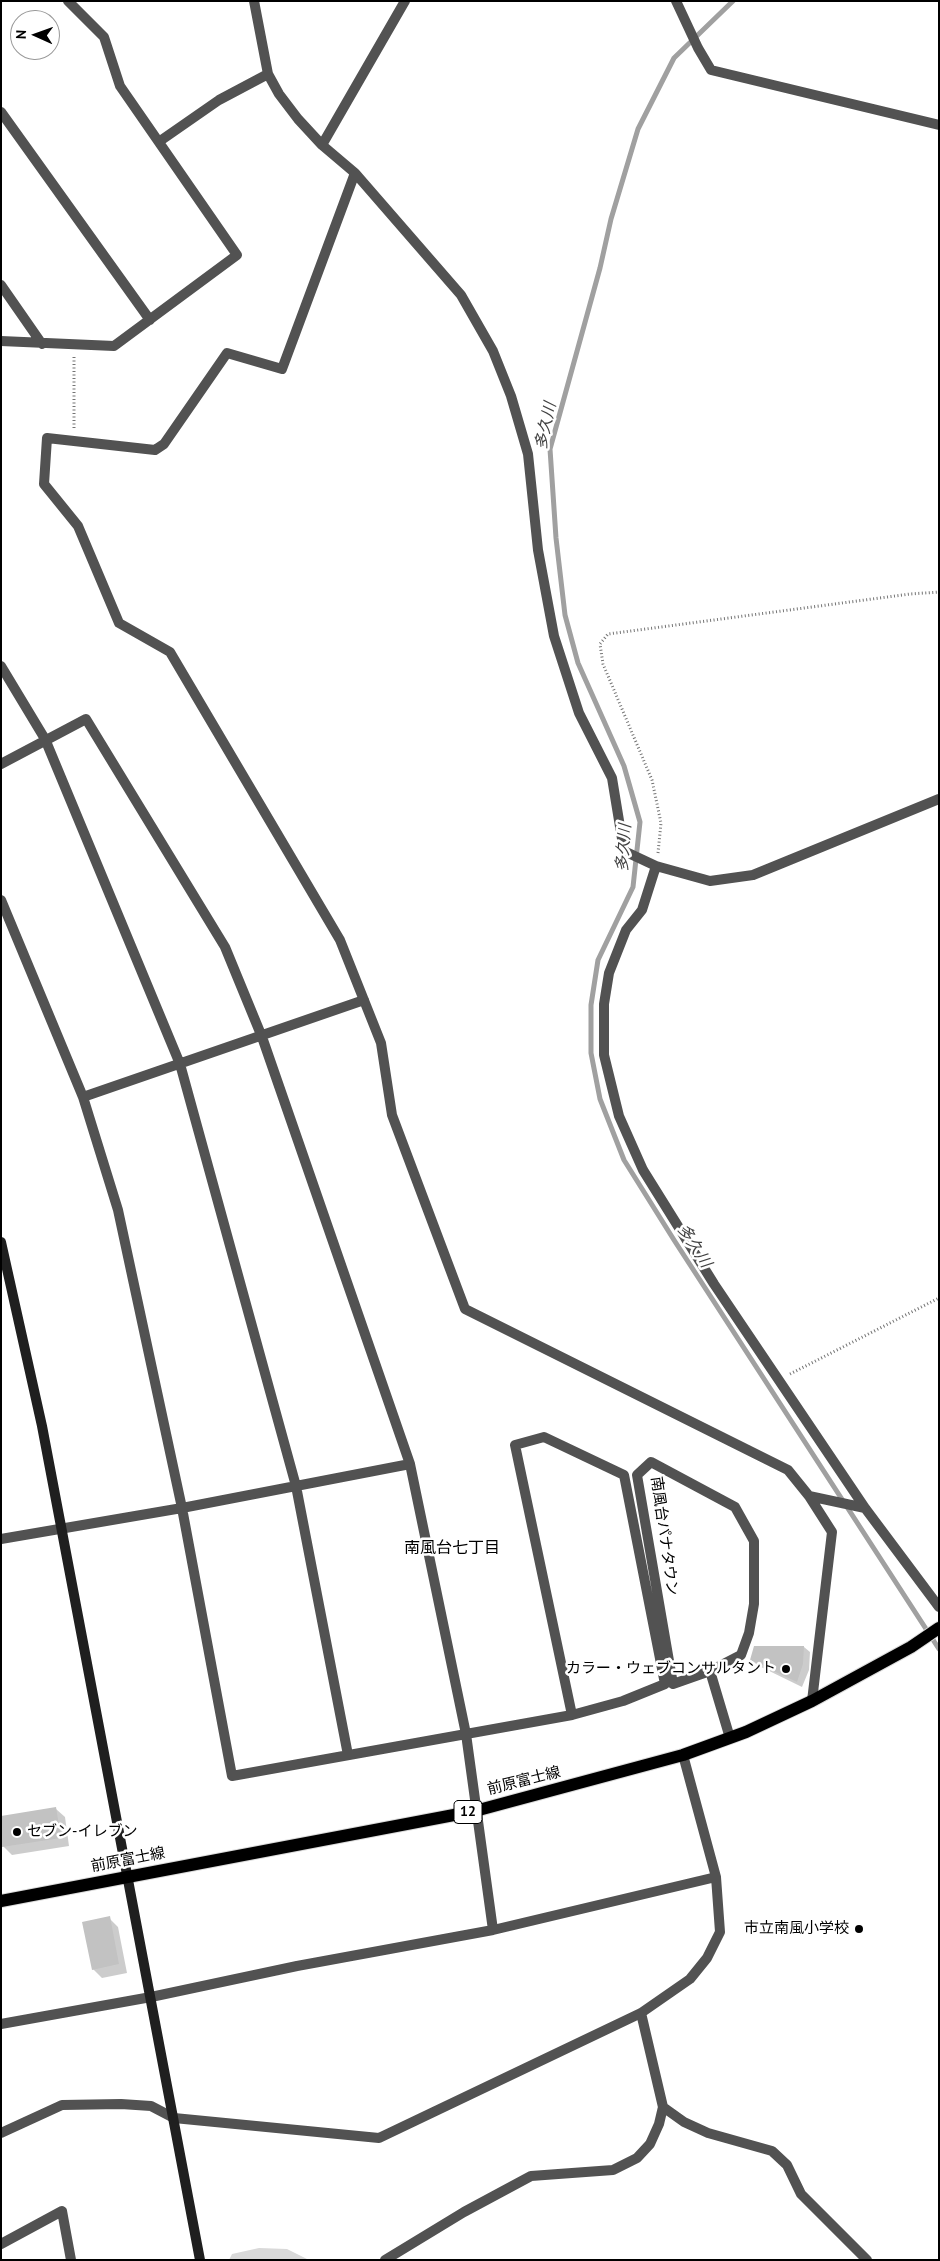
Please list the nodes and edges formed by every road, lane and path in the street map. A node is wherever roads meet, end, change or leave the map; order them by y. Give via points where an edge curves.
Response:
1 (68, 1) edge
2 (254, 1) edge
3 (405, 1) edge
4 (676, 1) edge
5 (268, 74) junction
6 (1, 112) edge
7 (939, 125) edge
8 (160, 141) junction
9 (322, 145) junction
10 (355, 173) junction
11 (1, 285) edge
12 (150, 320) junction
13 (1, 342) edge
14 (42, 344) junction
15 (74, 345) junction
16 (74, 441) junction
17 (939, 592) edge
18 (1, 666) edge
19 (45, 739) junction
20 (1, 764) edge
21 (939, 799) edge
22 (656, 866) junction
23 (1, 900) edge
24 (364, 1000) junction
25 (262, 1037) junction
26 (180, 1064) junction
27 (83, 1097) junction
28 (1, 1242) edge
29 (939, 1298) edge
30 (779, 1381) junction
31 (410, 1464) junction
32 (296, 1486) junction
33 (809, 1496) junction
34 (182, 1508) junction
35 (865, 1508) junction
36 (62, 1528) junction
37 (1, 1538) edge
38 (939, 1607) edge
39 (939, 1628) edge
40 (710, 1671) junction
41 (812, 1701) junction
42 (572, 1715) junction
43 (466, 1734) junction
44 (730, 1738) junction
45 (348, 1755) junction
46 (683, 1755) junction
47 (476, 1811) junction
48 (128, 1876) junction
49 (716, 1877) junction
50 (1, 1901) edge
51 (493, 1930) junction
52 (151, 1996) junction
53 (641, 2013) junction
54 (1, 2024) edge
55 (663, 2106) junction
56 (174, 2118) junction
57 (1, 2133) edge
58 (1, 2244) edge
59 (70, 2260) edge
60 (200, 2260) edge
61 (384, 2260) edge
62 (867, 2260) edge

1 - 8 street via 104,37 120,86
2 - 5 street
3 - 9 street
4 - 7 street via 712,70
5 - 8 street via 219,100
5 - 9 street via 285,104
6 - 12 street
8 - 12 street via 237,255
9 - 10 street
10 - 16 street via 282,370 227,353 164,444 155,450
10 - 22 street via 461,295 493,351 511,396 528,454 538,550 554,636 579,714 612,778 624,851
11 - 14 street
12 - 15 street via 114,346
13 - 14 street
14 - 15 street
15 - 16 path
16 - 24 street via 47,438 44,484 78,526 119,623 170,652 340,940
17 - 22 path via 608,634 600,644 603,664 652,780 661,823
18 - 19 street
19 - 20 street
19 - 25 street via 86,719 225,947
19 - 26 street
21 - 22 street via 754,875 710,881
22 - 30 street via 642,910 626,930 609,973 603,1034 609,1081 619,1116 643,1170 677,1228
23 - 27 street
24 - 25 street
24 - 33 street via 380,1042 392,1115 465,1309 788,1470
25 - 26 street
25 - 31 street
26 - 27 street
26 - 32 street
27 - 34 street via 118,1210
28 - 36 street
29 - 30 path
30 - 35 street
31 - 32 street
31 - 43 street
32 - 34 street
32 - 45 street
33 - 35 street
33 - 41 street via 832,1532
34 - 36 street
34 - 45 street via 232,1776
35 - 38 street
36 - 37 street
36 - 48 street
39 - 41 main road, 前原富士線 / 12 via 912,1647
40 - 40 street, 南風台パナタウン via 741,1655 749,1633 754,1604 754,1541 735,1507 651,1462 637,1475 673,1684
40 - 44 street
41 - 44 main road, 前原富士線 / 12
42 - 42 street via 515,1445 544,1437 624,1475 665,1684 623,1701
42 - 43 street
43 - 45 street
43 - 47 street
44 - 46 main road, 前原富士線 / 12
46 - 47 main road, 前原富士線 / 12
46 - 49 street
47 - 48 main road, 前原富士線 / 12
47 - 51 street
48 - 50 main road, 前原富士線 / 12
48 - 52 street
49 - 51 street
49 - 53 street via 720,1932 707,1958 690,1979
51 - 52 street
52 - 54 street
52 - 56 street
53 - 55 street
53 - 56 street via 379,2138
55 - 61 street via 650,2144 638,2158 613,2170 531,2176
55 - 62 street via 684,2122 708,2133 772,2152 786,2165 801,2194
56 - 57 street via 151,2106 62,2105
56 - 60 street
58 - 59 street via 62,2211

